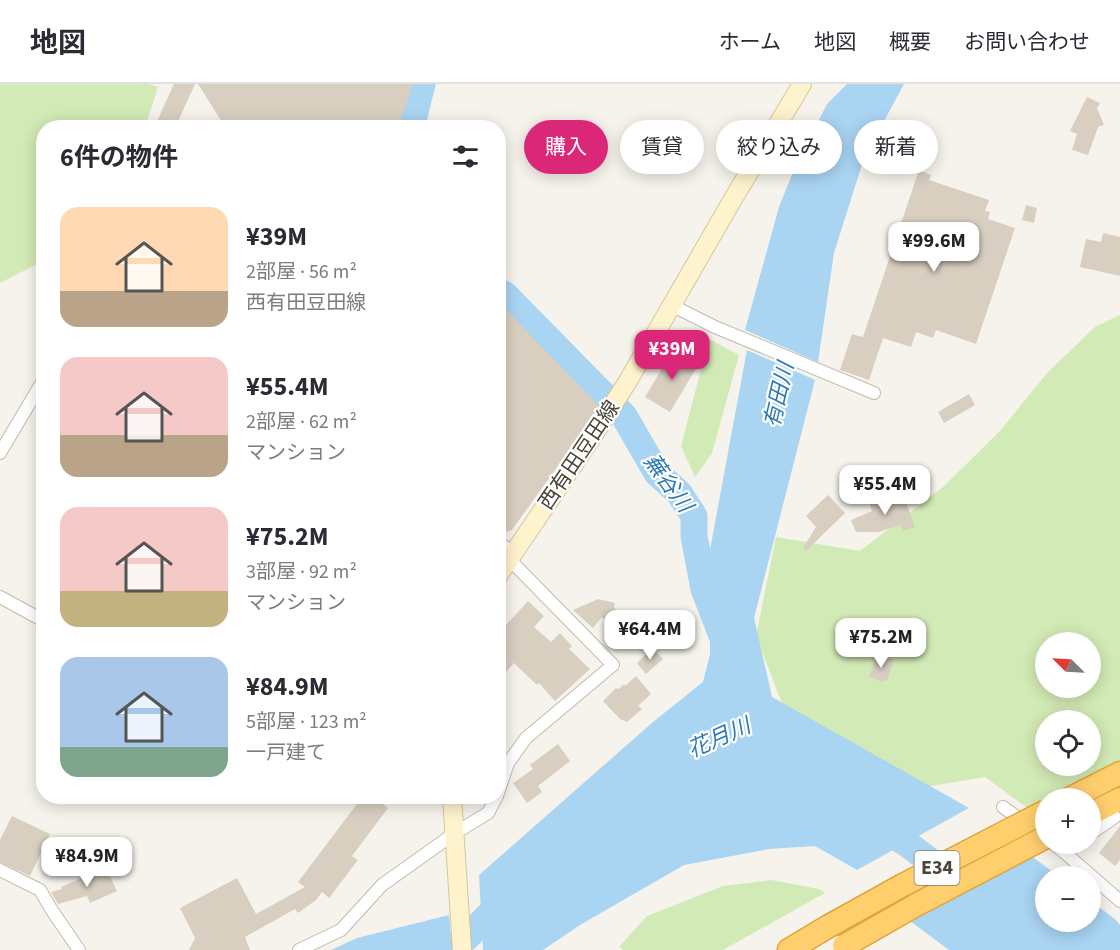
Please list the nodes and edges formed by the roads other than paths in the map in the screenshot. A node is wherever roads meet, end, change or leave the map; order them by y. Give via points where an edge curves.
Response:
1 (800, 85) edge
2 (671, 305) junction
3 (36, 392) edge
4 (874, 393) dead end
5 (0, 453) edge
6 (506, 551) edge
7 (511, 556) junction
8 (506, 564) edge
9 (0, 597) edge
10 (36, 617) edge
11 (506, 761) edge
12 (1120, 773) edge
13 (1091, 788) edge
14 (453, 804) edge
15 (492, 804) edge
16 (1003, 807) dead end
17 (1117, 808) edge
18 (1101, 812) edge
19 (1035, 817) edge
20 (1101, 823) edge
21 (1035, 830) edge
22 (455, 840) junction
23 (1035, 844) edge
24 (1067, 854) edge
25 (0, 870) edge
26 (1120, 901) edge
27 (840, 948) edge
28 (79, 950) edge
29 (299, 950) edge
30 (462, 950) edge
31 (789, 950) edge

1 - 2 main road, 西有田豆田線
2 - 4 street
2 - 7 main road, 西有田豆田線 via 628,381
3 - 5 street
6 - 7 street
7 - 8 main road, 西有田豆田線
7 - 11 street via 613,665 526,738
9 - 10 street
12 - 13 highway
14 - 22 main road
15 - 22 street via 488,813
16 - 21 street
17 - 18 highway
17 - 20 street
19 - 31 highway, E34, bridge
22 - 29 street via 382,885 341,930
22 - 30 main road
23 - 27 highway, E34, bridge
24 - 26 street
25 - 28 street via 40,890

